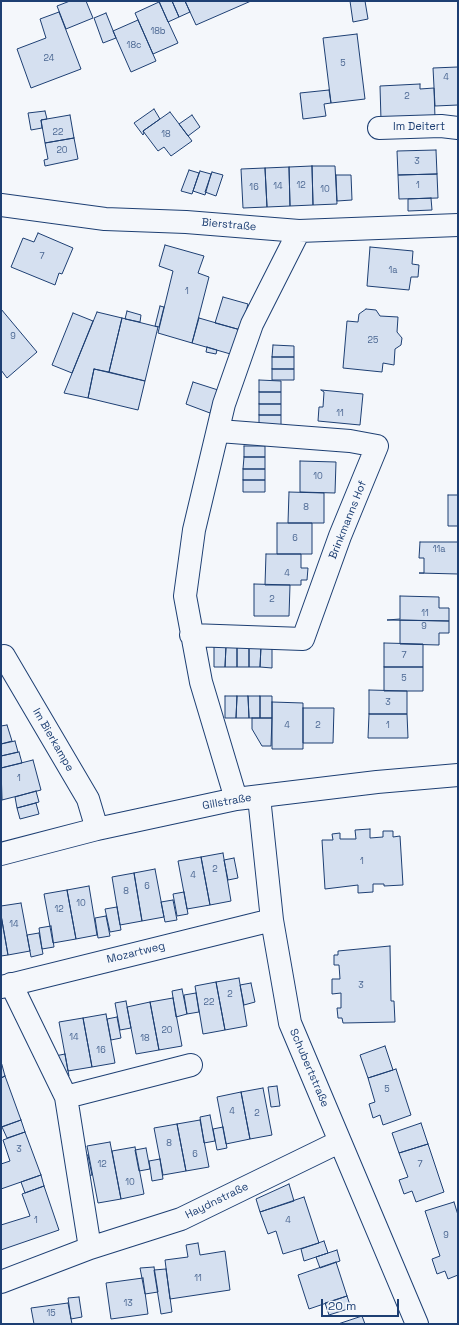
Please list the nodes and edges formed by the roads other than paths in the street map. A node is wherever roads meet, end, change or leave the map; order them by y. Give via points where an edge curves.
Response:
1 (379, 128) dead end
2 (458, 128) edge
3 (1, 205) edge
4 (458, 225) edge
5 (299, 231) junction
6 (219, 431) junction
7 (191, 635) junction
8 (1, 658) edge
9 (458, 775) edge
10 (259, 797) junction
11 (236, 799) junction
12 (97, 829) junction
13 (1, 854) edge
14 (272, 920) junction
15 (6, 985) edge
16 (192, 1065) dead end
17 (66, 1097) junction
18 (339, 1142) junction
19 (90, 1248) junction
20 (1, 1282) edge
21 (417, 1324) edge

1 - 2 street, Im Deitert
3 - 5 street, Bierstraße via 105,219 186,222
4 - 5 street, Bierstraße
5 - 6 street via 252,324 224,404
6 - 7 street via 194,530 185,596
6 - 7 street, Brinkmanns Hof via 350,441 377,446 340,536 303,639
7 - 11 street via 201,682
8 - 12 street, Im Bierkampe via 4,656 88,800
9 - 10 street, Gillstraße
10 - 11 street, Gillstraße
10 - 14 street, Schubertstraße
11 - 12 street, Gillstraße
12 - 13 street, Gillstraße
14 - 15 street, Mozartweg
14 - 18 street, Schubertstraße via 290,1023
15 - 17 street
16 - 17 street
17 - 19 street
18 - 19 street, Haydnstraße via 181,1219
18 - 21 street, Schubertstraße
19 - 20 street, Haydnstraße

